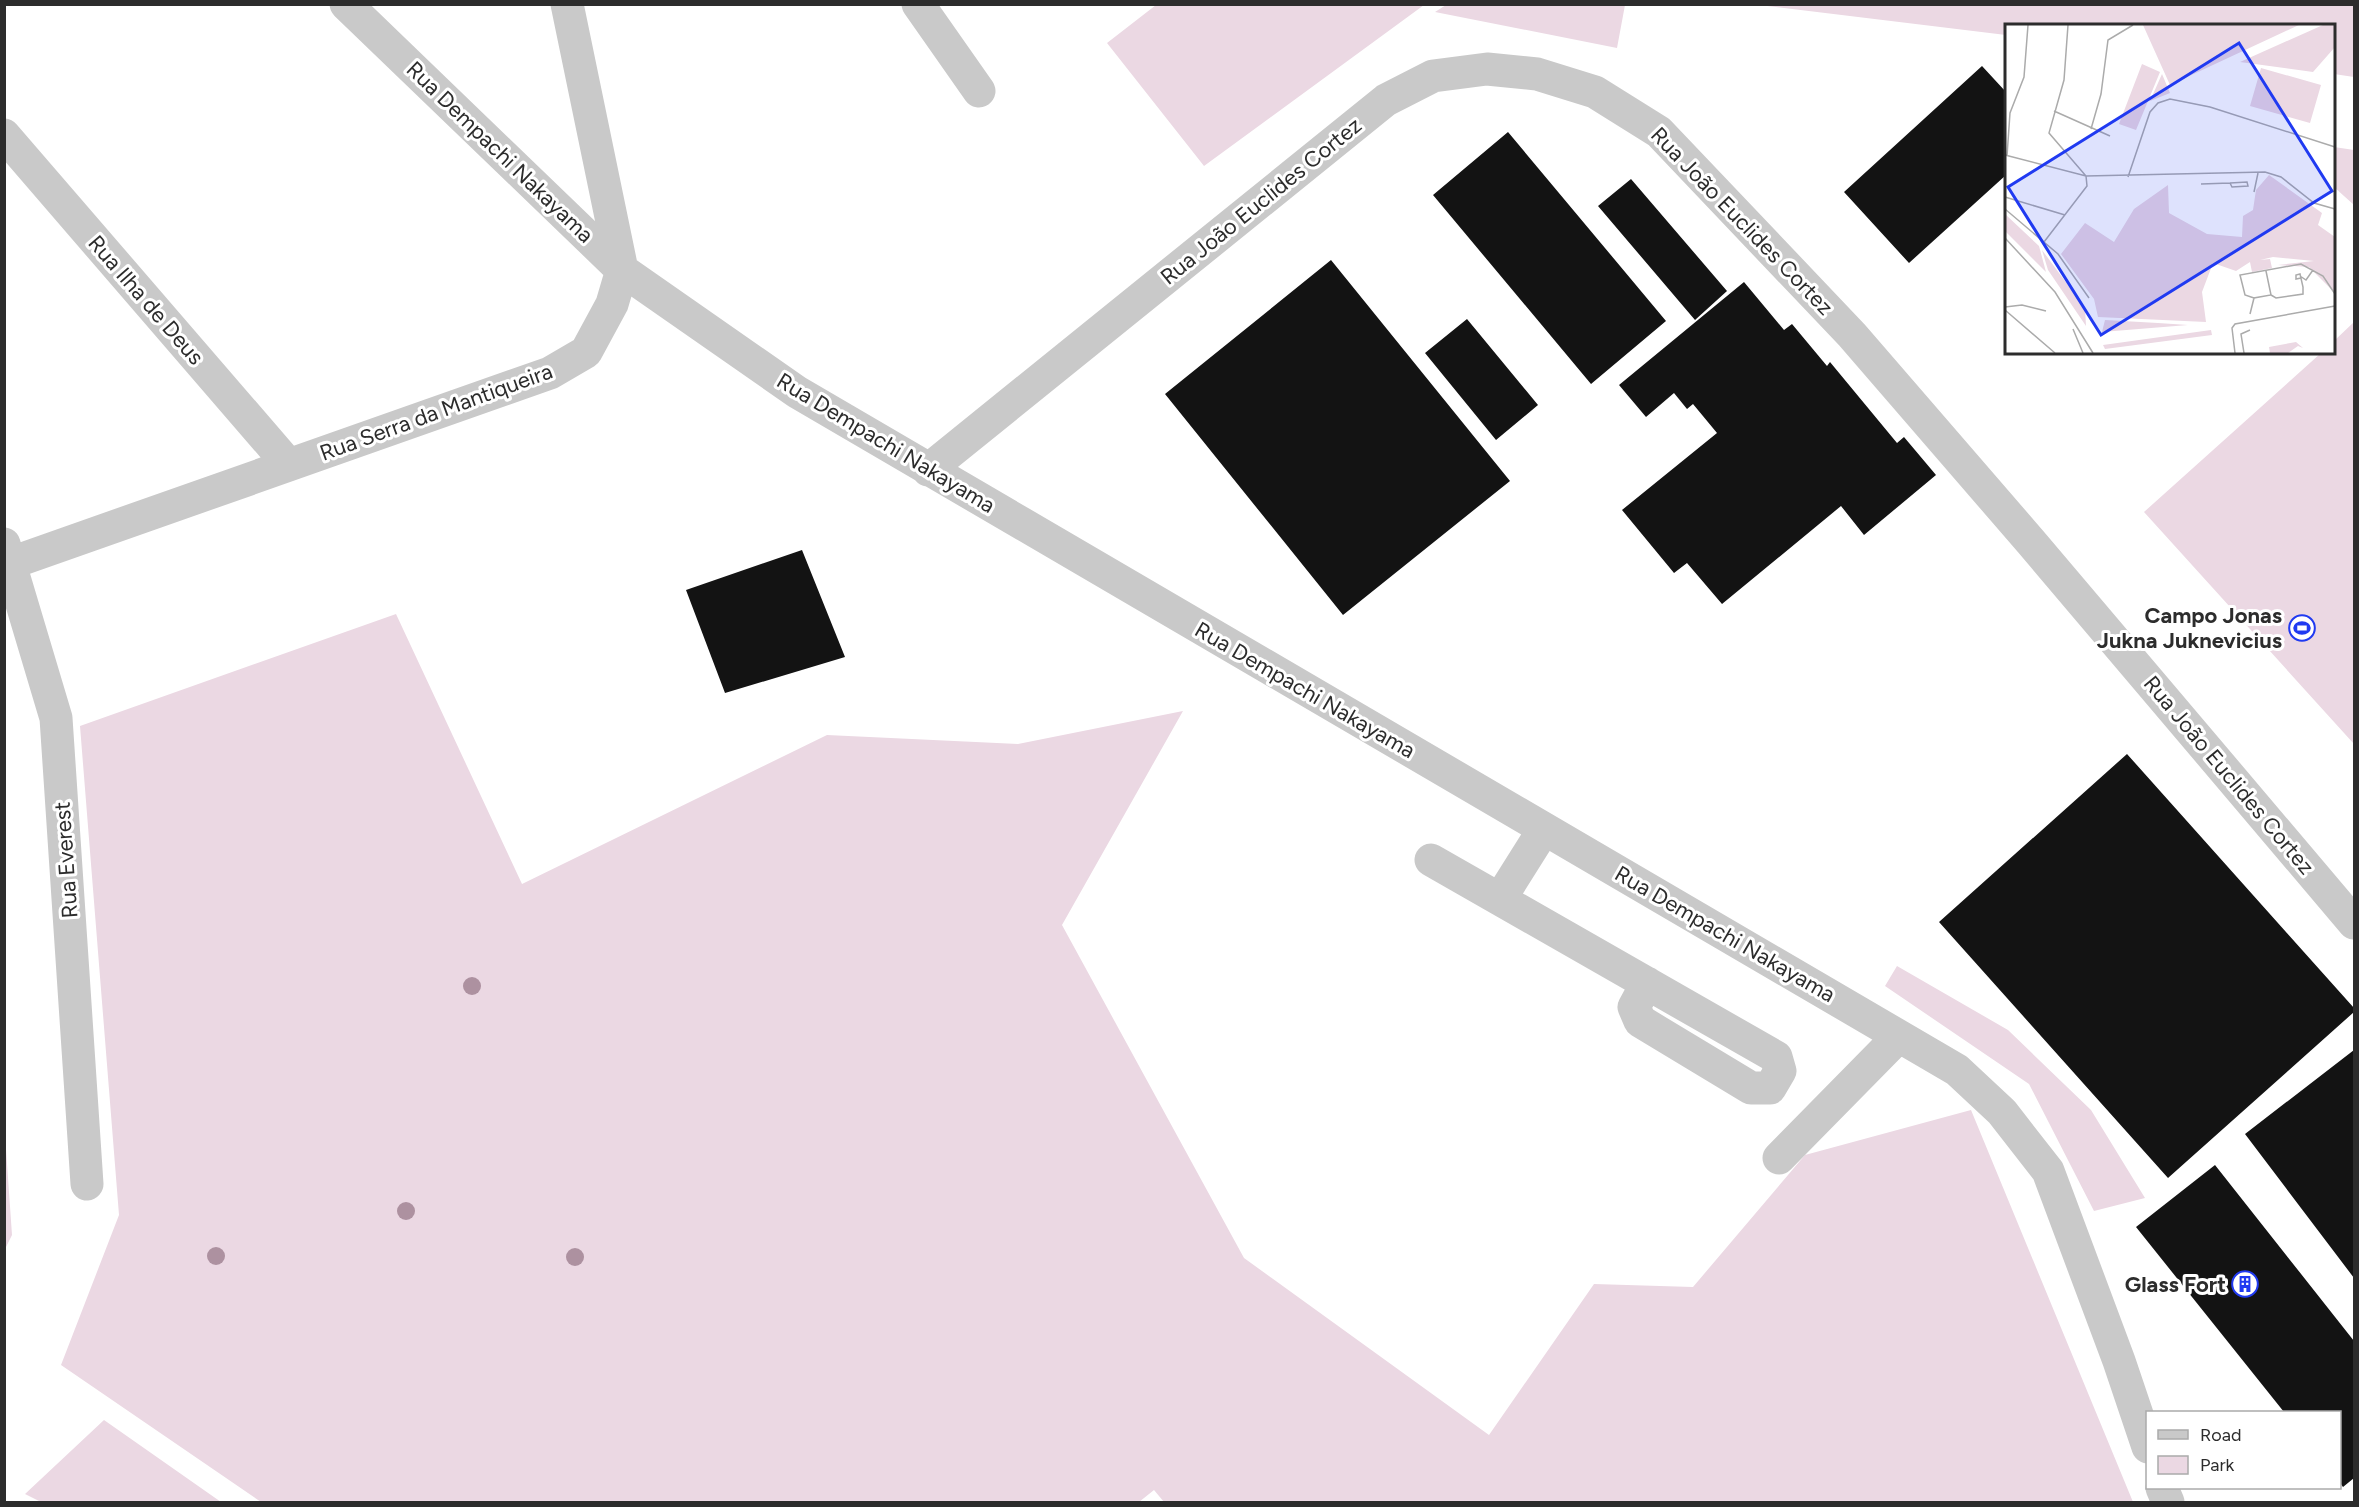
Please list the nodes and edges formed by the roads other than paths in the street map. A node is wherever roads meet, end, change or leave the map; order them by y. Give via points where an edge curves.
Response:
1 (346, 4) edge
2 (567, 4) edge
3 (918, 4) edge
4 (979, 91) dead end
5 (4, 135) edge
6 (622, 270) junction
7 (288, 464) junction
8 (928, 470) junction
9 (8, 554) edge
10 (1544, 829) junction
11 (1431, 860) dead end
12 (1500, 899) junction
13 (2355, 923) edge
14 (1647, 983) dead end
15 (1899, 1036) junction
16 (1779, 1158) dead end
17 (87, 1184) dead end
18 (2146, 1441) edge
19 (2162, 1489) edge
20 (2168, 1503) edge

1 - 6 street, Rua Dempachi Nakayama
2 - 6 street, Rua Serra da Mantiqueira
3 - 4 street
5 - 7 street, Rua Ilha de Deus
6 - 7 street, Rua Serra da Mantiqueira via 612,304 586,352 559,368
6 - 8 street, Rua Dempachi Nakayama via 797,392
7 - 9 street, Rua Serra da Mantiqueira
8 - 10 street, Rua Dempachi Nakayama
8 - 13 street, Rua João Euclides Cortez via 1386,100 1433,76 1486,69 1537,74 1595,92 1659,132 1852,335
9 - 17 street, Rua Everest via 56,718
10 - 12 street
10 - 15 street, Rua Dempachi Nakayama
11 - 12 street
12 - 14 street
15 - 16 street
15 - 18 street, Rua Dempachi Nakayama via 1957,1070 2002,1112 2048,1171
19 - 20 street

